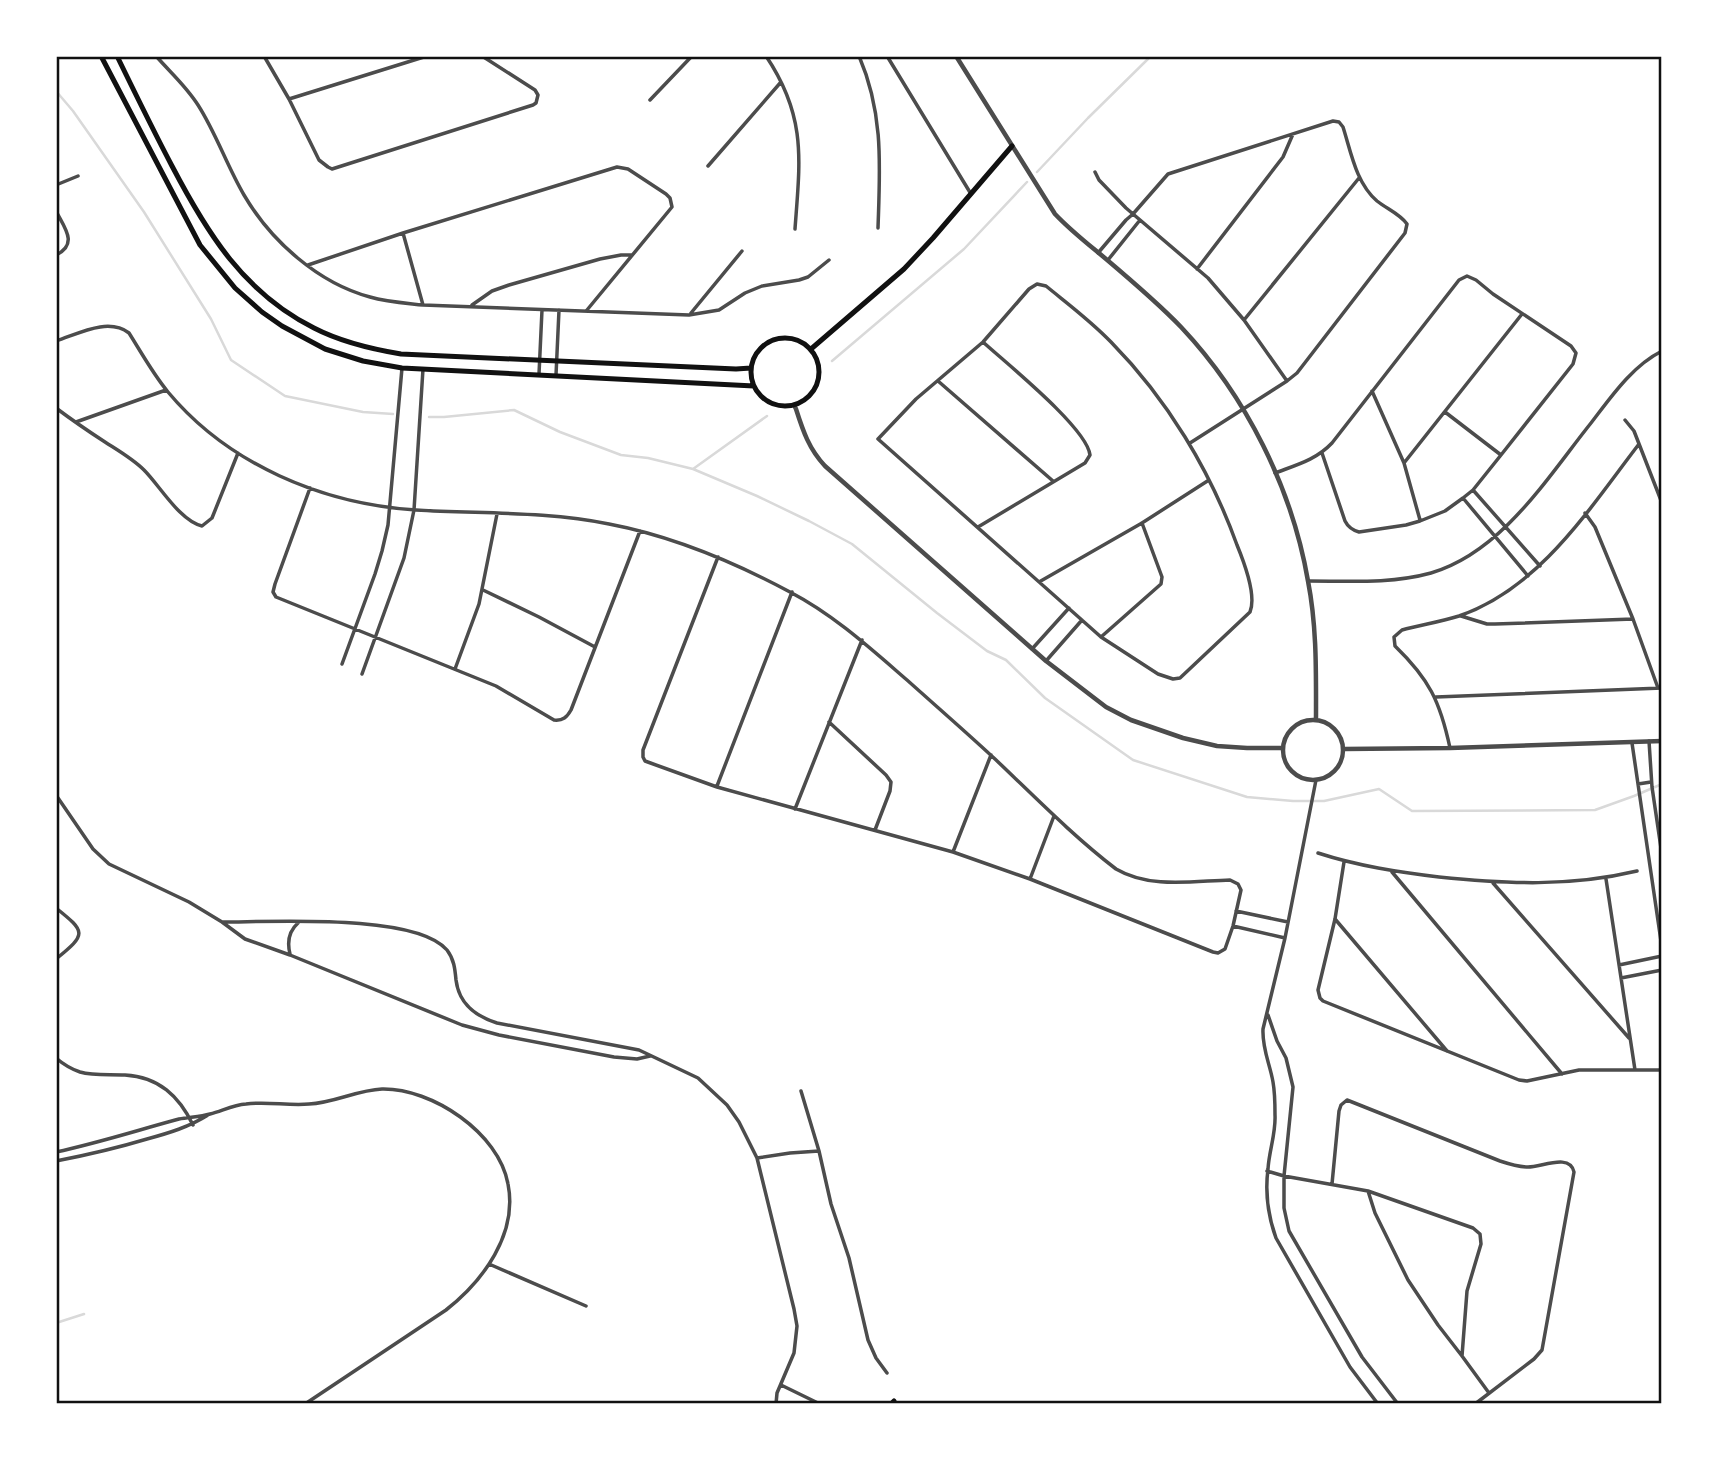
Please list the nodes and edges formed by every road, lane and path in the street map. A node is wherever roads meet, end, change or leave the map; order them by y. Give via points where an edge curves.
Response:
1 (101, 56) edge
2 (117, 56) edge
3 (156, 56) edge
4 (264, 56) edge
5 (427, 56) edge
6 (482, 56) edge
7 (692, 56) edge
8 (766, 56) edge
9 (859, 56) edge
10 (887, 56) edge
11 (956, 56) edge
12 (781, 82) junction
13 (289, 99) junction
14 (650, 100) dead end
15 (1294, 133) junction
16 (156, 136) junction
17 (145, 142) junction
18 (1012, 146) junction
19 (708, 166) dead end
20 (1094, 172) dead end
21 (78, 176) dead end
22 (1359, 178) junction
23 (56, 185) edge
24 (971, 194) junction
25 (56, 211) edge
26 (1133, 214) junction
27 (1140, 220) junction
28 (878, 228) dead end
29 (794, 229) dead end
30 (403, 233) junction
31 (742, 251) dead end
32 (1098, 253) junction
33 (56, 255) edge
34 (632, 255) junction
35 (829, 260) dead end
36 (1108, 260) junction
37 (307, 265) junction
38 (1197, 269) junction
39 (423, 305) junction
40 (471, 306) junction
41 (542, 310) junction
42 (559, 310) junction
43 (587, 310) junction
44 (1522, 314) junction
45 (690, 315) junction
46 (1244, 320) junction
47 (56, 341) edge
48 (983, 342) junction
49 (811, 349) junction
50 (1662, 351) edge
51 (540, 360) junction
52 (557, 361) junction
53 (402, 368) junction
54 (751, 368) junction
55 (423, 369) junction
56 (539, 374) junction
57 (556, 374) junction
58 (938, 381) junction
59 (1287, 381) junction
60 (754, 386) junction
61 (166, 390) junction
62 (1372, 391) junction
63 (794, 405) junction
64 (56, 408) edge
65 (1244, 409) junction
66 (1445, 412) junction
67 (1625, 420) dead end
68 (74, 423) junction
69 (1190, 443) junction
70 (1639, 444) junction
71 (237, 453) junction
72 (1322, 453) junction
73 (1501, 455) junction
74 (1404, 463) junction
75 (1275, 473) junction
76 (1209, 480) junction
77 (1053, 481) junction
78 (310, 488) junction
79 (1473, 490) junction
80 (1463, 498) junction
81 (1662, 503) edge
82 (390, 508) junction
83 (414, 510) junction
84 (1585, 513) junction
85 (497, 514) junction
86 (1420, 521) junction
87 (1142, 523) junction
88 (977, 527) junction
89 (1505, 528) junction
90 (639, 531) junction
91 (1495, 537) junction
92 (718, 557) junction
93 (1540, 566) junction
94 (1528, 576) junction
95 (1309, 581) junction
96 (1039, 582) junction
97 (483, 590) junction
98 (792, 593) junction
99 (1069, 608) junction
100 (1459, 616) junction
101 (1633, 619) junction
102 (1082, 620) junction
103 (355, 630) junction
104 (376, 637) junction
105 (1101, 637) junction
106 (862, 640) junction
107 (595, 647) junction
108 (1032, 649) junction
109 (1046, 661) junction
110 (342, 664) dead end
111 (455, 670) junction
112 (362, 674) dead end
113 (1660, 688) edge
114 (1436, 697) junction
115 (1316, 719) junction
116 (829, 722) junction
117 (1649, 741) junction
118 (1662, 741) edge
119 (1632, 742) junction
120 (1283, 747) junction
121 (1450, 748) junction
122 (1344, 749) junction
123 (991, 755) junction
124 (1316, 780) junction
125 (1638, 784) junction
126 (1652, 784) junction
127 (717, 787) junction
128 (56, 795) edge
129 (795, 809) junction
130 (1054, 815) junction
131 (875, 831) junction
132 (953, 852) junction
133 (1318, 853) dead end
134 (1662, 855) edge
135 (1344, 862) junction
136 (1391, 871) junction
137 (1637, 871) dead end
138 (1606, 878) junction
139 (1030, 879) junction
140 (1493, 883) junction
141 (56, 908) edge
142 (1236, 911) junction
143 (1335, 919) junction
144 (222, 922) junction
145 (300, 922) junction
146 (1288, 922) junction
147 (1233, 926) junction
148 (1285, 938) junction
149 (1662, 948) edge
150 (290, 955) junction
151 (1662, 956) edge
152 (56, 959) edge
153 (1619, 965) junction
154 (1662, 970) edge
155 (1621, 978) junction
156 (1267, 1013) junction
157 (1629, 1038) junction
158 (1448, 1052) junction
159 (650, 1056) junction
160 (56, 1058) edge
161 (1662, 1069) edge
162 (1635, 1071) junction
163 (1562, 1074) junction
164 (801, 1091) dead end
165 (210, 1114) junction
166 (189, 1117) junction
167 (193, 1125) junction
168 (56, 1152) edge
169 (819, 1152) junction
170 (757, 1158) junction
171 (56, 1161) edge
172 (1267, 1171) junction
173 (1284, 1176) junction
174 (1332, 1184) junction
175 (1368, 1191) junction
176 (489, 1264) junction
177 (586, 1306) dead end
178 (1462, 1356) junction
179 (887, 1373) dead end
180 (781, 1385) junction
181 (1489, 1393) junction
182 (817, 1403) edge
183 (305, 1404) edge
184 (776, 1404) edge
185 (1378, 1404) edge
186 (1398, 1404) edge
187 (1475, 1404) edge

1 - 17 main road
2 - 16 main road
3 - 37 street via 199,107 264,223
4 - 13 street
5 - 13 street
6 - 13 street via 535,90 536,103 337,168 319,160
7 - 14 street
8 - 12 street
9 - 28 street via 879,130
10 - 24 street
11 - 18 street
12 - 19 street
12 - 29 street via 796,122 799,147
15 - 22 street via 1339,122
15 - 26 street via 1168,174
15 - 38 street via 1283,157
16 - 17 main road
16 - 51 main road via 223,252 263,294 314,328 347,342 401,354
17 - 53 main road via 200,245 244,296 282,327 325,349
18 - 24 main road
18 - 32 street via 1055,214
20 - 26 street
21 - 23 street
22 - 46 street
22 - 59 street via 1375,200 1405,221 1407,229
24 - 49 main road via 904,269
25 - 33 street via 69,240
26 - 27 street
26 - 32 street
27 - 36 street
27 - 38 street
30 - 34 street via 623,167 672,202 670,211
30 - 37 street
30 - 39 street
31 - 45 street
32 - 36 street
34 - 40 street via 600,258 509,285
34 - 43 street
35 - 45 street via 808,277 762,286 719,310
36 - 65 street via 1181,327
37 - 39 street via 349,290
38 - 46 street
39 - 40 street
40 - 41 street
41 - 42 street
41 - 51 street
42 - 43 street
42 - 52 street
43 - 45 street
44 - 62 street via 1476,280 1464,277
44 - 66 street
44 - 73 street via 1576,353
46 - 59 street
47 - 61 street via 101,326 121,327
48 - 58 street
48 - 69 street via 1033,286 1046,286 1118,349
48 - 77 street via 1088,445 1090,455 1085,463
49 - 54 main road via 794,339 774,340 758,352
49 - 63 main road via 819,367 816,387
50 - 89 street via 1613,394
51 - 52 main road
51 - 56 street
52 - 54 main road
52 - 57 street
53 - 55 main road
53 - 82 street
54 - 60 main road
55 - 56 main road
55 - 83 street
56 - 57 main road
57 - 60 main road
58 - 77 street
58 - 88 street via 878,439
59 - 65 street
60 - 63 main road via 775,405
61 - 68 street
61 - 71 street
62 - 72 street
62 - 74 street
63 - 108 street via 817,457
64 - 68 street
65 - 69 street
65 - 75 street
66 - 73 street
66 - 74 street
67 - 70 street
68 - 71 street via 129,457 185,516 202,526 212,518
69 - 76 street
70 - 81 street
70 - 84 street
71 - 78 street
72 - 75 street
72 - 86 street via 1350,528 1359,532
73 - 79 street
74 - 86 street
75 - 95 street via 1297,528
76 - 87 street
76 - 105 street via 1244,564 1250,612 1180,678 1158,674
77 - 88 street
78 - 82 street
78 - 103 street via 274,595
79 - 80 street
79 - 89 street
80 - 86 street
80 - 91 street
82 - 83 street
82 - 103 street via 382,551
83 - 85 street
83 - 104 street via 404,558
84 - 93 street
84 - 101 street
85 - 90 street via 575,519
85 - 97 street
87 - 96 street
87 - 105 street via 1161,584
88 - 96 street
89 - 91 street
89 - 93 street
90 - 92 street
90 - 107 street
91 - 94 street
91 - 95 street via 1432,573 1388,581
92 - 98 street
92 - 127 street via 643,754 649,763
93 - 94 street
94 - 100 street
95 - 115 street
96 - 99 street
97 - 107 street
97 - 111 street
98 - 106 street
98 - 127 street
99 - 102 street
99 - 108 street
100 - 101 street via 1487,624
100 - 114 street via 1402,630 1394,637 1395,646
101 - 113 street
102 - 105 street
102 - 109 street
103 - 104 street
103 - 110 street
104 - 111 street
104 - 112 street
106 - 116 street
106 - 123 street
107 - 111 street via 571,710 561,720
108 - 109 street
109 - 120 street via 1106,707 1156,730 1217,746
113 - 114 street
114 - 121 street
115 - 120 street via 1297,723
115 - 122 street via 1336,729
116 - 129 street
116 - 131 street via 891,782
117 - 118 street
117 - 119 street
117 - 126 street
119 - 121 street
119 - 125 street
120 - 124 street via 1288,767 1296,775
121 - 122 street
122 - 124 street via 1333,774
123 - 130 street
123 - 132 street
124 - 146 street
125 - 126 street
125 - 149 street
126 - 134 street
127 - 129 street
128 - 144 street via 93,849 109,864
129 - 131 street
130 - 139 street
130 - 142 street via 1126,875 1164,882 1235,882 1241,890
131 - 132 street
132 - 139 street
133 - 135 street
135 - 136 street
135 - 143 street
136 - 140 street
136 - 163 street
137 - 138 street
138 - 140 street
138 - 153 street
139 - 147 street via 1213,952 1222,952
140 - 157 street
141 - 152 street via 79,934
142 - 146 street
142 - 147 street
143 - 158 street
143 - 158 street via 1320,998
144 - 145 street
144 - 150 street via 245,939
145 - 150 street via 289,936
145 - 159 street via 355,922 434,940 452,958 461,999 485,1019 632,1047
146 - 148 street
147 - 148 street
148 - 156 street
150 - 159 street via 462,1025 614,1057
151 - 153 street
153 - 155 street
154 - 155 street
155 - 157 street
156 - 172 street via 1262,1041 1273,1083 1275,1118
156 - 173 street via 1293,1087
157 - 162 street
158 - 163 street via 1519,1080
159 - 170 street via 681,1068 711,1089 733,1113
160 - 166 street via 81,1072 150,1080 172,1094
161 - 162 street
162 - 163 street
164 - 169 street
165 - 166 street
165 - 167 street
165 - 176 street via 244,1104 312,1104 380,1089 404,1091 434,1102 480,1133 504,1168 510,1206
166 - 167 street
166 - 168 street
167 - 171 street
169 - 170 street
169 - 179 street via 869,1340
170 - 180 street via 797,1326 794,1353
172 - 173 street
172 - 185 street via 1268,1208 1276,1238 1350,1367
173 - 174 street
173 - 186 street via 1289,1231 1362,1357
174 - 175 street
174 - 181 street via 1340,1105 1347,1100 1500,1161 1527,1167 1560,1161 1573,1167 1543,1347
175 - 178 street via 1408,1280
175 - 178 street via 1480,1234 1467,1291
176 - 177 street
176 - 183 street via 446,1310
178 - 181 street
180 - 182 street
180 - 184 street
181 - 187 street

